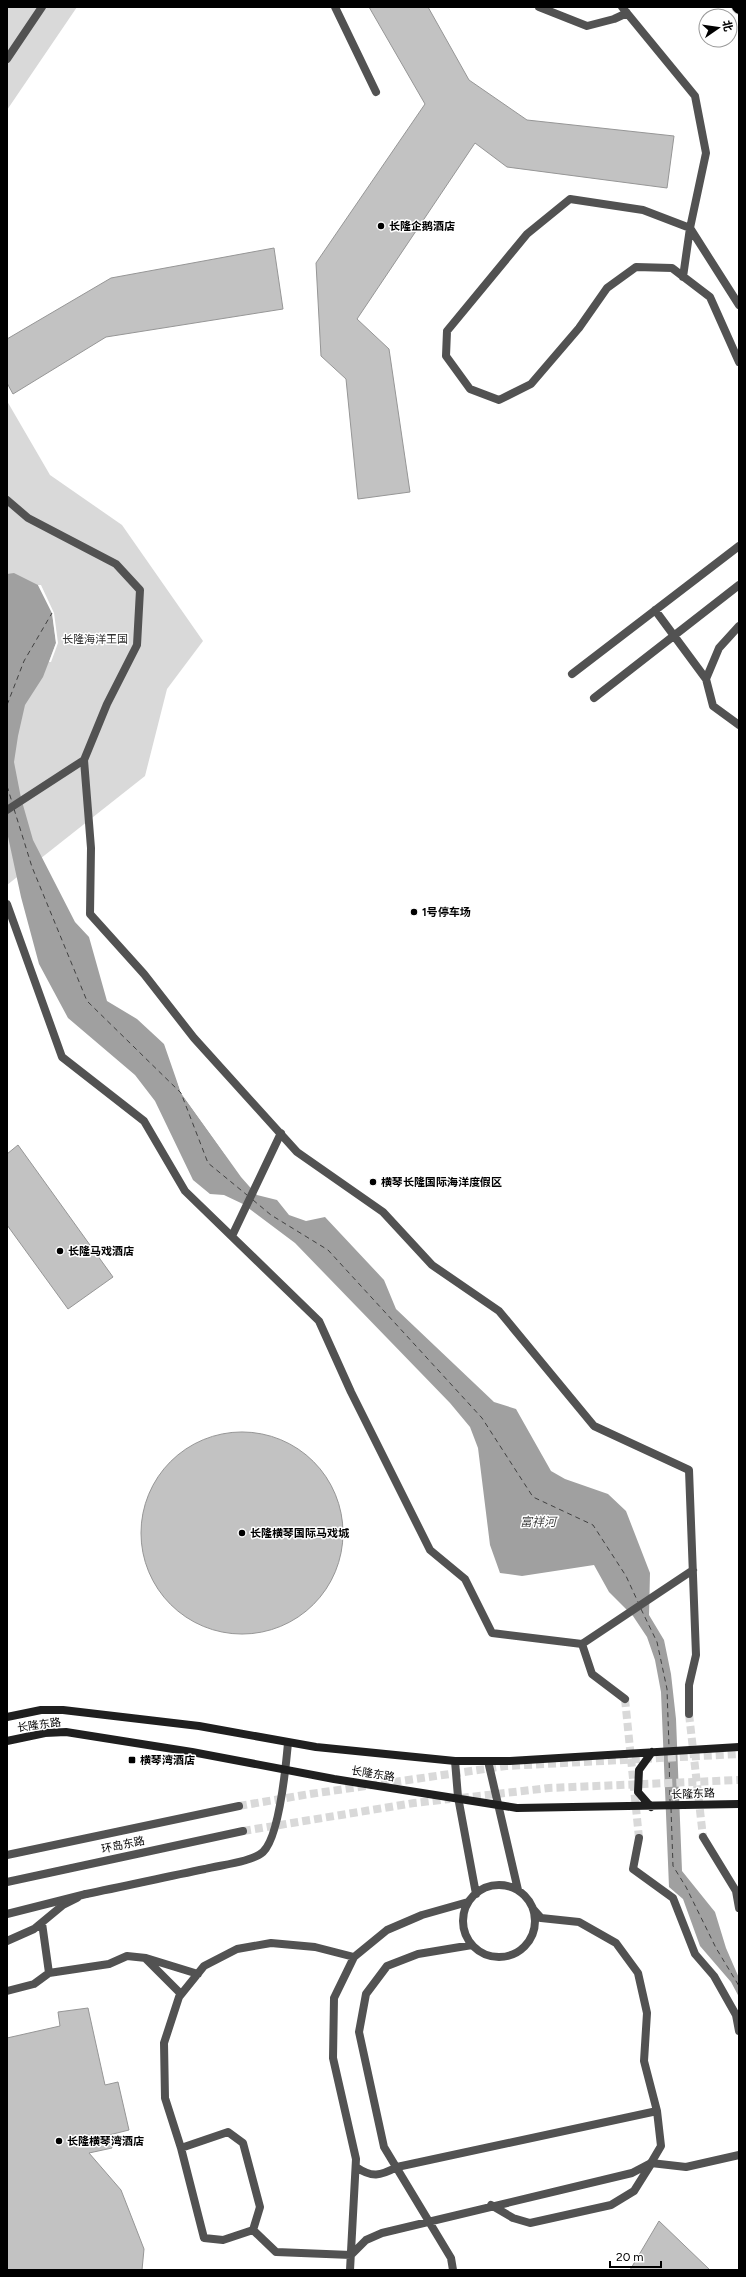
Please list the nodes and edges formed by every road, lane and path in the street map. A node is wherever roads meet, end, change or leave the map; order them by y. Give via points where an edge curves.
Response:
1 (42, 7) edge
2 (335, 7) edge
3 (539, 7) edge
4 (737, 7) edge
5 (739, 9) edge
6 (624, 10) edge
7 (7, 59) edge
8 (376, 92) dead end
9 (690, 228) junction
10 (683, 277) junction
11 (739, 305) edge
12 (739, 362) edge
13 (7, 500) edge
14 (739, 546) edge
15 (739, 585) edge
16 (655, 610) junction
17 (739, 626) edge
18 (673, 636) junction
19 (572, 674) dead end
20 (706, 679) junction
21 (594, 698) dead end
22 (739, 726) edge
23 (84, 760) junction
24 (7, 810) edge
25 (7, 904) edge
26 (281, 1134) junction
27 (232, 1236) junction
28 (693, 1570) junction
29 (582, 1644) junction
30 (625, 1699) dead end
31 (689, 1714) tunnel mouth
32 (7, 1717) edge
33 (7, 1741) edge
34 (288, 1743) junction
35 (739, 1746) edge
36 (652, 1752) junction
37 (455, 1761) junction
38 (488, 1761) junction
39 (286, 1769) junction
40 (458, 1797) junction
41 (739, 1804) edge
42 (499, 1805) junction
43 (239, 1806) tunnel mouth
44 (652, 1807) junction
45 (243, 1831) tunnel mouth
46 (703, 1837) tunnel mouth
47 (639, 1838) tunnel mouth
48 (7, 1855) edge
49 (7, 1882) edge
50 (518, 1890) junction
51 (86, 1894) junction
52 (476, 1894) junction
53 (468, 1902) junction
54 (739, 1908) edge
55 (533, 1909) junction
56 (7, 1914) edge
57 (42, 1923) junction
58 (7, 1941) edge
59 (472, 1945) junction
60 (354, 1957) junction
61 (146, 1958) junction
62 (49, 1973) junction
63 (198, 1974) junction
64 (7, 1991) edge
65 (181, 1994) junction
66 (739, 2031) edge
67 (657, 2111) junction
68 (181, 2148) junction
69 (739, 2155) edge
70 (651, 2163) junction
71 (356, 2167) junction
72 (397, 2167) junction
73 (492, 2205) junction
74 (429, 2221) junction
75 (253, 2230) junction
76 (351, 2255) junction
77 (350, 2270) edge
78 (453, 2270) edge

1 - 7 street
2 - 8 street
3 - 6 street via 587,26 614,20
4 - 5 main road
6 - 9 street via 695,96 706,153
9 - 10 street
9 - 10 street via 643,210 570,199 527,234 447,331 446,356 470,389 499,400 531,384 579,328 607,288 636,267 672,268
9 - 11 street
10 - 12 street via 710,297
13 - 23 street via 28,518 116,564 140,590 137,645 106,704
14 - 16 street
15 - 18 street
16 - 18 street
16 - 19 street
17 - 20 street via 719,648
18 - 20 street
18 - 21 street
20 - 22 street via 713,706
23 - 24 street
23 - 26 street via 91,848 90,914 144,974 194,1038
25 - 27 street via 62,1056 144,1121 185,1191
26 - 27 street
26 - 28 street via 297,1152 383,1212 432,1264 499,1311 594,1426 689,1470
27 - 29 street via 319,1322 430,1550 465,1579 492,1634
28 - 29 street
28 - 31 street via 696,1655 689,1685
29 - 30 street via 592,1674
32 - 34 main road, 长隆东路 via 41,1710 63,1710 199,1726
33 - 39 main road, 长隆东路 via 45,1733 66,1732
34 - 37 main road, 长隆东路
34 - 39 street
35 - 36 main road, 长隆东路
36 - 38 main road, 长隆东路
36 - 44 main road via 639,1770 638,1792
37 - 38 main road, 长隆东路
37 - 40 street
38 - 42 street
39 - 40 main road, 长隆东路
39 - 51 street via 272,1836 264,1852 255,1857
40 - 42 main road, 长隆东路
40 - 52 street
41 - 44 main road, 长隆东路
42 - 44 main road, 长隆东路 via 517,1808
42 - 50 street
43 - 48 street, 环岛东路
45 - 49 street, 环岛东路
46 - 54 street via 736,1891
47 - 66 street via 633,1869 673,1898 695,1954 714,1976 736,2015
50 - 52 street via 496,1885
50 - 55 street via 527,1898
51 - 56 street
51 - 57 street via 63,1905
52 - 53 street
53 - 59 street via 463,1924
53 - 60 street via 422,1915 387,1930
55 - 59 street via 533,1934 527,1945 517,1953 506,1957 493,1957 481,1953
55 - 67 street via 541,1918 579,1922 616,1943 638,1973 647,2013 644,2061
57 - 58 street
57 - 62 street
59 - 72 street via 418,1954 388,1966 366,1994 358,2032 384,2147
60 - 63 street via 315,1947 271,1943 237,1949 204,1966
60 - 71 street via 334,1998 333,2058 347,2112
61 - 62 street via 127,1956 109,1964
61 - 63 street
61 - 65 street
62 - 64 street via 34,1984
63 - 65 street
65 - 68 street via 164,2043 165,2098
67 - 70 street via 661,2146
67 - 72 street
68 - 75 street via 204,2238 223,2240
68 - 75 street via 228,2132 243,2143 260,2207
69 - 70 street via 686,2167
70 - 73 street via 632,2173
70 - 73 street via 634,2191 611,2205 530,2223 513,2218
71 - 72 street via 367,2175 384,2174
71 - 76 street
72 - 74 street
73 - 74 street
74 - 76 street via 382,2233 366,2240
74 - 78 street via 450,2258
75 - 76 street via 276,2252
76 - 77 street

